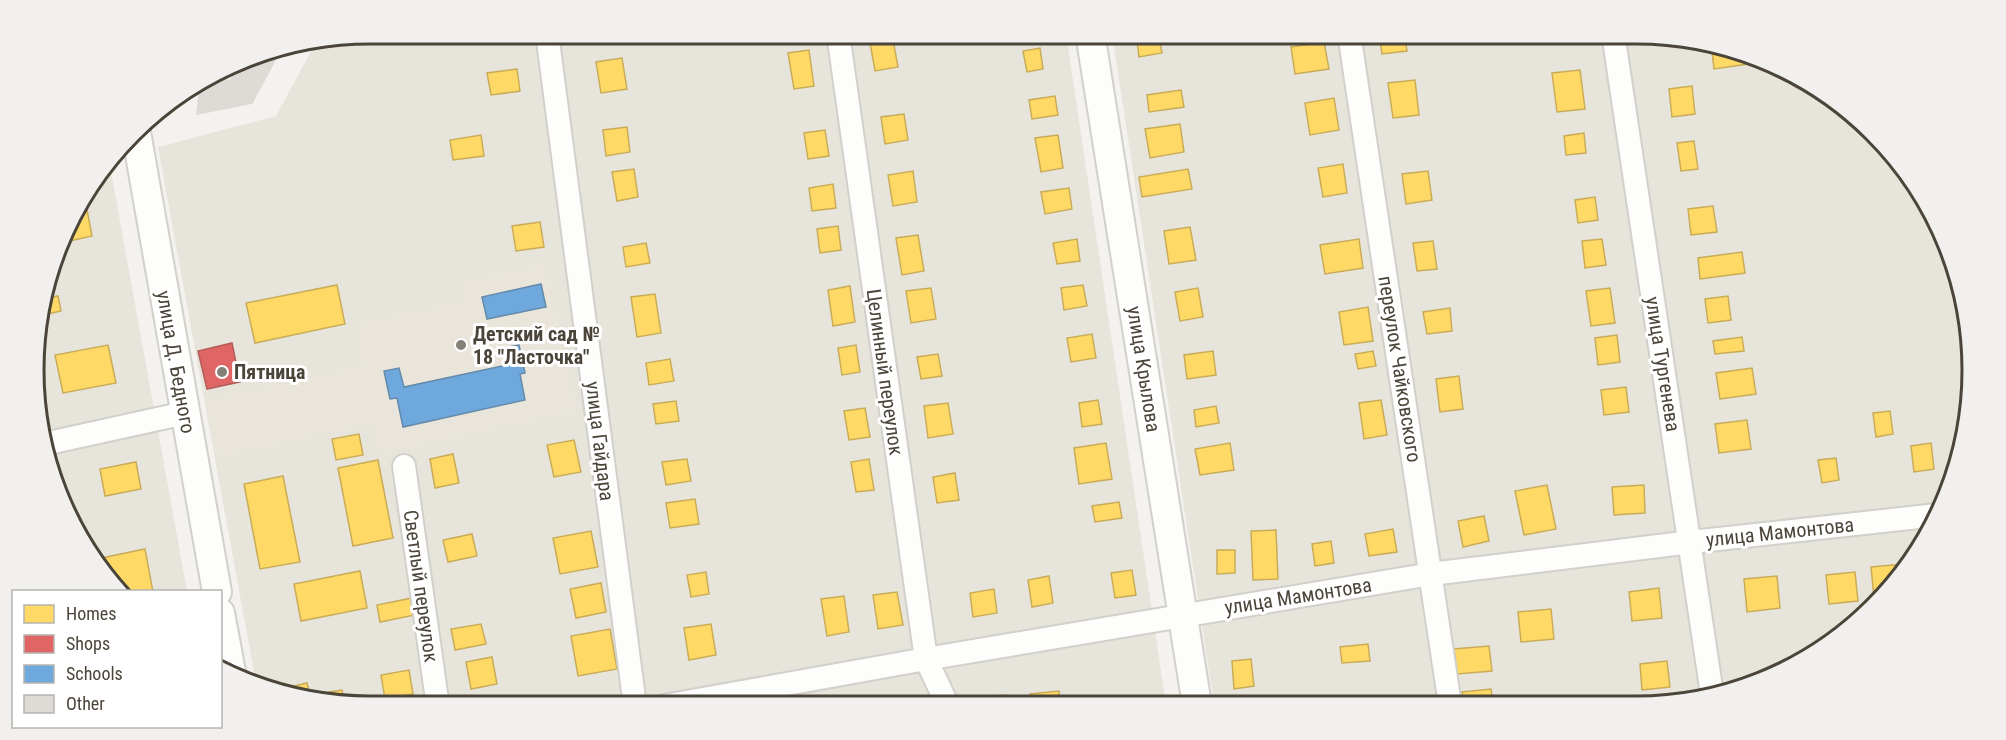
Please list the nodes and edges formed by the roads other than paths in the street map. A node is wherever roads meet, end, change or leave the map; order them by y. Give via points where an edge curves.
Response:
1 (548, 44) edge
2 (840, 44) edge
3 (1092, 44) edge
4 (1351, 44) edge
5 (1615, 44) edge
6 (138, 141) edge
7 (185, 413) junction
8 (52, 442) edge
9 (404, 465) dead end
10 (1928, 516) edge
11 (1690, 542) junction
12 (1431, 574) junction
13 (217, 590) edge
14 (1183, 615) junction
15 (222, 624) edge
16 (926, 659) junction
17 (230, 665) edge
18 (1711, 687) edge
19 (436, 696) edge
20 (634, 696) edge
21 (720, 696) edge
22 (943, 696) edge
23 (1196, 696) edge
24 (1449, 696) edge

1 - 20 street, улица Гайдара
2 - 16 street, Целинный переулок
3 - 14 street, улица Крылова
4 - 12 street, переулок Чайковского
5 - 11 street, улица Тургенева
6 - 7 street, улица Д. Бедного
7 - 8 street
7 - 13 street, улица Д. Бедного
9 - 19 street, Светлый переулок
10 - 11 street, улица Мамонтова
11 - 12 street, улица Мамонтова
11 - 18 street, улица Тургенева
12 - 14 street, улица Мамонтова
12 - 24 street, переулок Чайковского
14 - 16 street, улица Мамонтова
14 - 23 street, улица Крылова
15 - 17 street
16 - 21 street, улица Мамонтова
16 - 22 street, Целинный переулок

